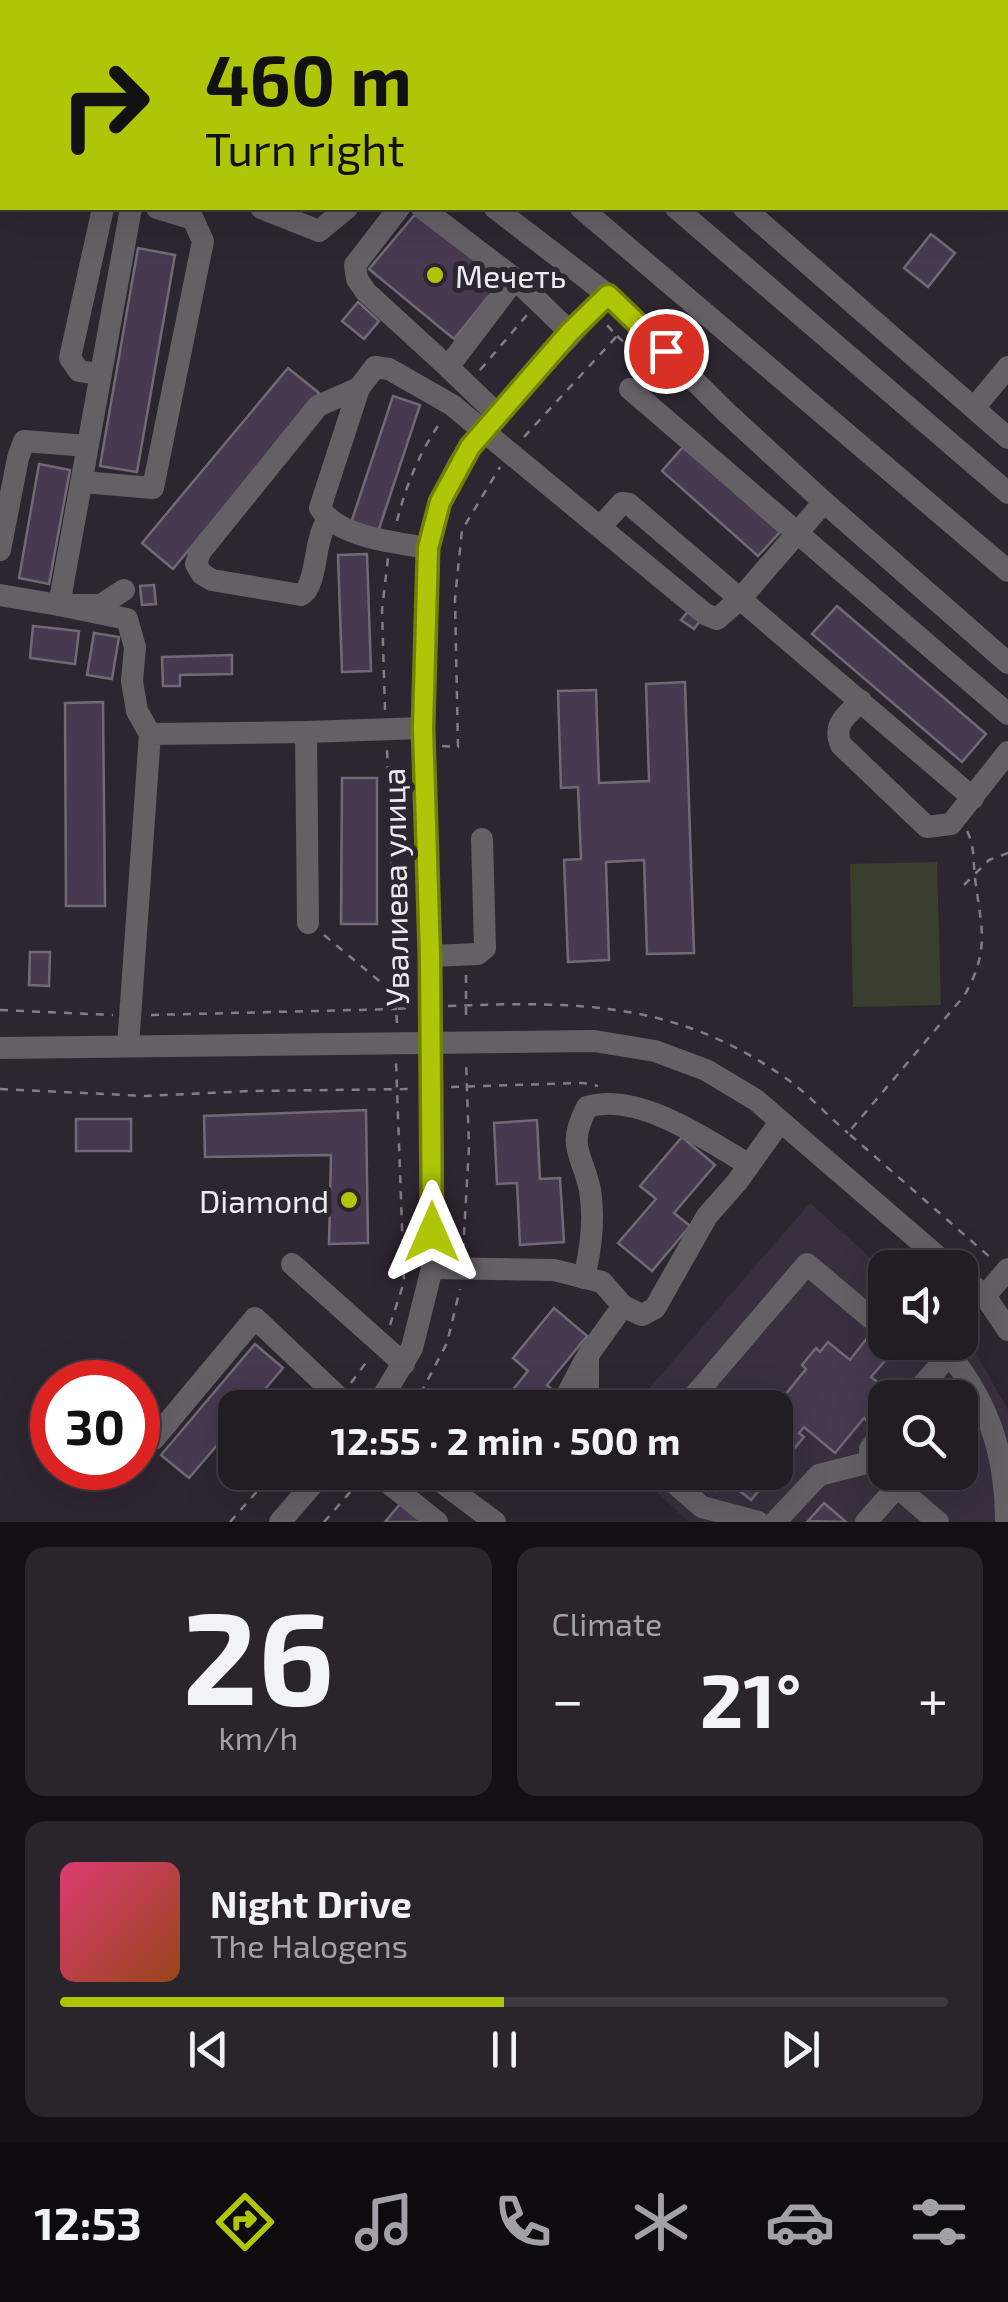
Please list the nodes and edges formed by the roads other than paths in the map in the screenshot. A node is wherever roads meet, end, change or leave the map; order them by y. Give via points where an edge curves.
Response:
1 (103, 210) edge
2 (131, 210) edge
3 (266, 210) edge
4 (345, 210) edge
5 (398, 210) edge
6 (425, 210) edge
7 (496, 210) edge
8 (583, 210) edge
9 (678, 210) edge
10 (746, 210) edge
11 (195, 213) edge
12 (515, 279) junction
13 (600, 303) junction
14 (570, 332) junction
15 (448, 367) junction
16 (1008, 367) edge
17 (98, 374) junction
18 (360, 388) junction
19 (630, 389) dead end
20 (974, 408) junction
21 (490, 422) junction
22 (1008, 438) edge
23 (87, 446) junction
24 (83, 482) junction
25 (1008, 493) edge
26 (824, 502) junction
27 (327, 521) junction
28 (600, 527) junction
29 (798, 531) junction
30 (428, 548) junction
31 (0, 550) edge
32 (1008, 571) edge
33 (124, 590) dead end
34 (0, 595) edge
35 (742, 598) junction
36 (59, 605) junction
37 (1008, 663) edge
38 (861, 700) junction
39 (1008, 714) edge
40 (306, 732) junction
41 (150, 734) junction
42 (423, 737) junction
43 (1008, 752) edge
44 (966, 807) junction
45 (482, 839) dead end
46 (308, 924) road end
47 (430, 956) junction
48 (430, 1042) junction
49 (128, 1046) junction
50 (0, 1048) edge
51 (780, 1122) junction
52 (750, 1165) junction
53 (930, 1250) edge
54 (292, 1264) dead end
55 (432, 1268) junction
56 (1007, 1270) edge
57 (584, 1278) junction
58 (978, 1290) edge
59 (983, 1294) junction
60 (978, 1298) edge
61 (623, 1306) junction
62 (868, 1316) edge
63 (1008, 1330) edge
64 (588, 1355) junction
65 (953, 1360) edge
66 (404, 1364) junction
67 (332, 1390) edge
68 (387, 1390) edge
69 (570, 1390) edge
70 (588, 1390) edge
71 (699, 1390) edge
72 (160, 1432) edge
73 (868, 1463) edge
74 (307, 1490) edge
75 (397, 1490) edge
76 (452, 1490) edge
77 (683, 1490) edge
78 (894, 1490) edge
79 (901, 1490) edge
80 (280, 1522) edge
81 (436, 1522) edge
82 (496, 1522) edge
83 (758, 1522) edge
84 (775, 1522) edge
85 (866, 1522) edge
86 (938, 1522) edge
87 (1006, 1522) edge

1 - 17 street via 70,358 79,372
2 - 17 street
3 - 4 street via 319,231
5 - 15 street via 356,266 357,279
6 - 12 street
7 - 13 street
8 - 32 street
9 - 25 street
10 - 20 street
11 - 24 street via 203,241 153,488
12 - 14 street
12 - 15 street
13 - 14 street, Увалиева улица
13 - 26 street
14 - 21 street, Увалиева улица
15 - 21 street
16 - 20 street
17 - 23 street
18 - 21 street via 375,366 390,369
18 - 27 street via 322,494
18 - 27 street via 318,406 196,564 212,580 302,595 312,584 314,552
19 - 29 street
20 - 22 street
21 - 28 street via 510,453
21 - 30 street, Увалиева улица via 458,465
23 - 24 street
23 - 31 street via 24,441
24 - 36 street
26 - 29 street
26 - 37 street
27 - 30 street
28 - 35 street via 705,614 716,619
28 - 35 street via 622,503 629,504
29 - 35 street
29 - 39 street
30 - 42 street, Увалиева улица
33 - 36 street via 101,606
34 - 36 street
35 - 38 street
36 - 41 street via 127,619 137,711
38 - 44 street
38 - 44 street via 840,722 841,745 926,827 951,824
40 - 41 street
40 - 42 street
40 - 46 street
41 - 49 street
42 - 47 street, Увалиева улица
43 - 44 street
45 - 47 street via 485,948
47 - 48 street, Увалиева улица
48 - 49 street
48 - 51 street via 594,1042 655,1051 706,1070
48 - 55 street, Увалиева улица
49 - 50 street
51 - 52 street
51 - 53 street
52 - 57 street via 689,1128 640,1109 587,1107 576,1146 593,1216
52 - 61 street via 707,1216 655,1308 642,1315
54 - 66 street
55 - 57 street via 554,1270
55 - 66 street, Увалиева улица
56 - 59 street
57 - 61 street via 602,1282
58 - 59 street
59 - 60 street
59 - 63 street
61 - 64 street
62 - 71 street via 807,1264
64 - 69 street
64 - 70 street
65 - 87 street via 979,1397 1002,1456
66 - 68 street, Увалиева улица
67 - 72 street via 256,1318
73 - 84 street via 819,1476
74 - 80 street
75 - 81 street
76 - 82 street
77 - 83 street via 702,1507
78 - 85 street
79 - 86 street

